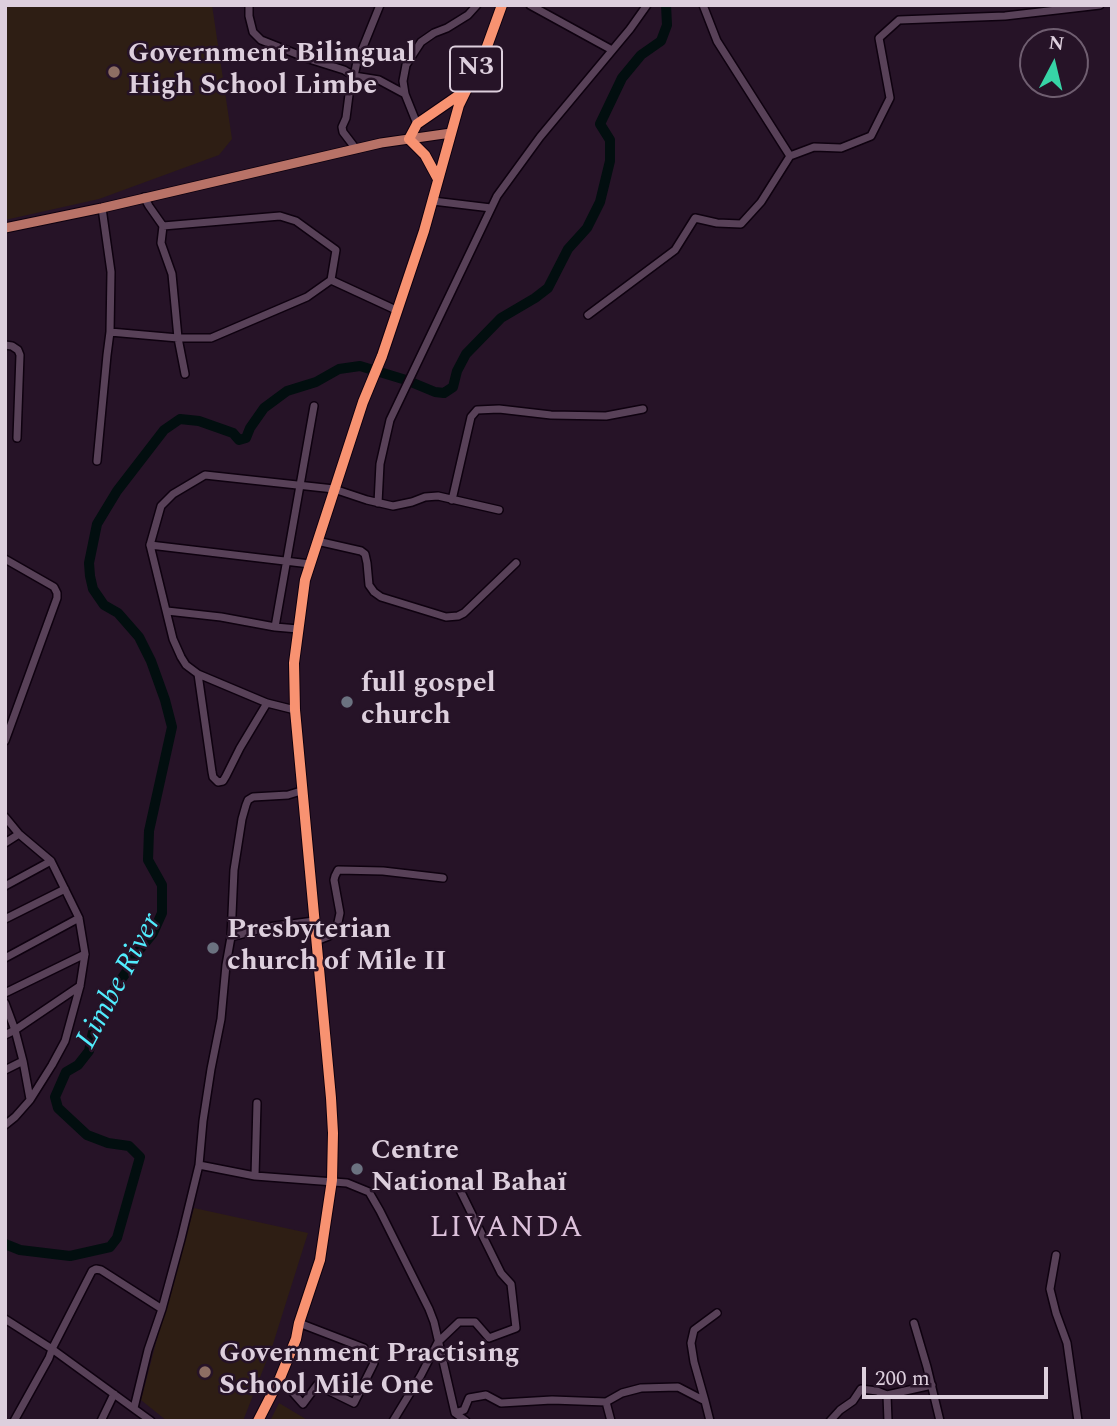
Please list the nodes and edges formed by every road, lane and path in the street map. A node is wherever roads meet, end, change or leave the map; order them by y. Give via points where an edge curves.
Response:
1 (249, 5) edge
2 (380, 5) edge
3 (477, 5) edge
4 (502, 5) edge
5 (530, 5) edge
6 (647, 5) edge
7 (703, 5) edge
8 (1100, 5) edge
9 (612, 50) junction
10 (355, 76) junction
11 (464, 92) junction
12 (405, 94) junction
13 (417, 124) junction
14 (451, 133) junction
15 (409, 139) junction
16 (356, 149) junction
17 (790, 156) junction
18 (438, 179) junction
19 (144, 197) junction
20 (433, 201) junction
21 (102, 208) junction
22 (491, 208) junction
23 (163, 226) junction
24 (5, 229) edge
25 (331, 280) junction
26 (397, 310) junction
27 (588, 315) dead end
28 (110, 332) junction
29 (178, 338) junction
30 (5, 345) edge
31 (185, 374) dead end
32 (314, 406) dead end
33 (643, 409) dead end
34 (18, 438) dead end
35 (97, 461) dead end
36 (299, 485) junction
37 (334, 489) junction
38 (452, 500) junction
39 (378, 503) junction
40 (499, 510) dead end
41 (317, 541) junction
42 (150, 545) junction
43 (5, 559) edge
44 (287, 561) junction
45 (516, 563) dead end
46 (310, 564) junction
47 (167, 611) junction
48 (275, 627) junction
49 (298, 629) junction
50 (198, 674) junction
51 (267, 703) junction
52 (295, 710) junction
53 (5, 741) edge
54 (302, 790) junction
55 (5, 817) edge
56 (19, 834) junction
57 (5, 843) edge
58 (51, 861) junction
59 (443, 878) dead end
60 (5, 886) edge
61 (65, 889) junction
62 (79, 918) junction
63 (5, 919) edge
64 (314, 921) junction
65 (231, 937) junction
66 (316, 941) junction
67 (85, 954) junction
68 (5, 958) edge
69 (80, 986) junction
70 (5, 993) edge
71 (5, 1004) edge
72 (15, 1030) junction
73 (5, 1035) edge
74 (23, 1061) junction
75 (5, 1070) edge
76 (30, 1100) junction
77 (257, 1102) dead end
78 (5, 1125) edge
79 (199, 1165) junction
80 (256, 1176) junction
81 (332, 1180) junction
82 (460, 1189) dead end
83 (1056, 1255) dead end
84 (162, 1309) junction
85 (717, 1313) dead end
86 (5, 1319) edge
87 (299, 1323) junction
88 (914, 1323) dead end
89 (438, 1342) junction
90 (51, 1349) junction
91 (280, 1378) junction
92 (932, 1385) junction
93 (114, 1394) junction
94 (887, 1395) junction
95 (606, 1402) junction
96 (705, 1402) junction
97 (134, 1408) junction
98 (455, 1413) junction
99 (14, 1421) edge
100 (101, 1421) edge
101 (151, 1421) edge
102 (258, 1421) edge
103 (393, 1421) edge
104 (466, 1421) edge
105 (611, 1421) edge
106 (710, 1421) edge
107 (830, 1421) edge
108 (888, 1421) edge
109 (940, 1421) edge
110 (1078, 1421) edge

1 - 10 street via 253,32 261,40
2 - 10 street
3 - 12 street via 421,42 407,65
4 - 11 highway, N3
5 - 9 street
6 - 9 street
7 - 17 street via 717,41
8 - 17 street via 1004,16 899,20 880,38 890,98 870,136 841,148 814,147
9 - 22 street via 540,137
10 - 12 street via 379,80
10 - 16 street via 342,132
11 - 13 highway
11 - 14 highway, N3
12 - 13 street
13 - 15 highway
14 - 15 main road
14 - 18 highway
15 - 16 main road
15 - 18 highway via 425,155
16 - 19 main road
17 - 27 street via 741,224 695,218 675,250
18 - 20 highway
19 - 21 main road
19 - 23 street
20 - 22 street
20 - 26 highway
21 - 24 main road
21 - 28 street via 111,272
22 - 39 street via 390,420 380,464
23 - 25 street via 280,216 296,221 336,250
23 - 29 street via 161,243 172,274
25 - 26 street
25 - 29 street via 307,298 211,338
26 - 37 highway
28 - 29 street
28 - 35 street
29 - 31 street
30 - 34 street via 20,355
32 - 36 street
33 - 38 street via 606,416 477,410 471,417
36 - 37 street
36 - 42 street via 200,477 161,506
36 - 44 street
37 - 39 street
37 - 41 highway
38 - 39 street via 438,496 393,506
38 - 40 street
41 - 45 street via 365,554 369,585 381,597 446,617 464,613
41 - 46 highway
42 - 44 street
42 - 47 street
43 - 53 street via 57,593
44 - 46 street
44 - 48 street
46 - 49 highway
47 - 48 street
47 - 50 street via 181,657
48 - 49 street
49 - 52 highway
50 - 51 street
50 - 51 street via 210,765 218,782 223,781
51 - 52 street
52 - 54 highway
54 - 64 highway
54 - 65 street via 248,800 234,870
55 - 56 street
56 - 57 street
56 - 58 street
58 - 60 street
58 - 61 street
59 - 66 street via 338,870 334,880 340,913 337,926
61 - 62 street
61 - 63 street
62 - 67 street
62 - 68 street
64 - 65 street
64 - 66 highway
65 - 79 street
66 - 81 highway via 331,1098
67 - 69 street
67 - 70 street
69 - 72 street
69 - 76 street via 65,1041
71 - 72 street
72 - 73 street
72 - 74 street
74 - 75 street
74 - 76 street
76 - 78 street
77 - 80 street
79 - 80 street
79 - 84 street
80 - 81 street
81 - 87 highway via 320,1260
81 - 89 street via 369,1192 425,1300
82 - 89 street via 501,1273 511,1284 516,1328 489,1338 475,1322 459,1322
83 - 110 street via 1050,1290 1067,1343
84 - 90 street via 96,1269
84 - 97 street
85 - 96 street via 694,1331 691,1343
86 - 90 street
87 - 91 highway
87 - 91 street via 364,1348 374,1363 354,1403 317,1385 303,1404
88 - 92 street
89 - 98 street
89 - 103 street
90 - 93 street
90 - 99 street
91 - 102 highway
92 - 94 street
92 - 109 street
93 - 97 street
93 - 100 street
94 - 107 street via 861,1389
94 - 108 street
95 - 96 street via 641,1388 678,1387
95 - 98 street via 500,1403 486,1395 469,1398 464,1410
95 - 105 street
96 - 106 street
97 - 101 street
98 - 104 street

